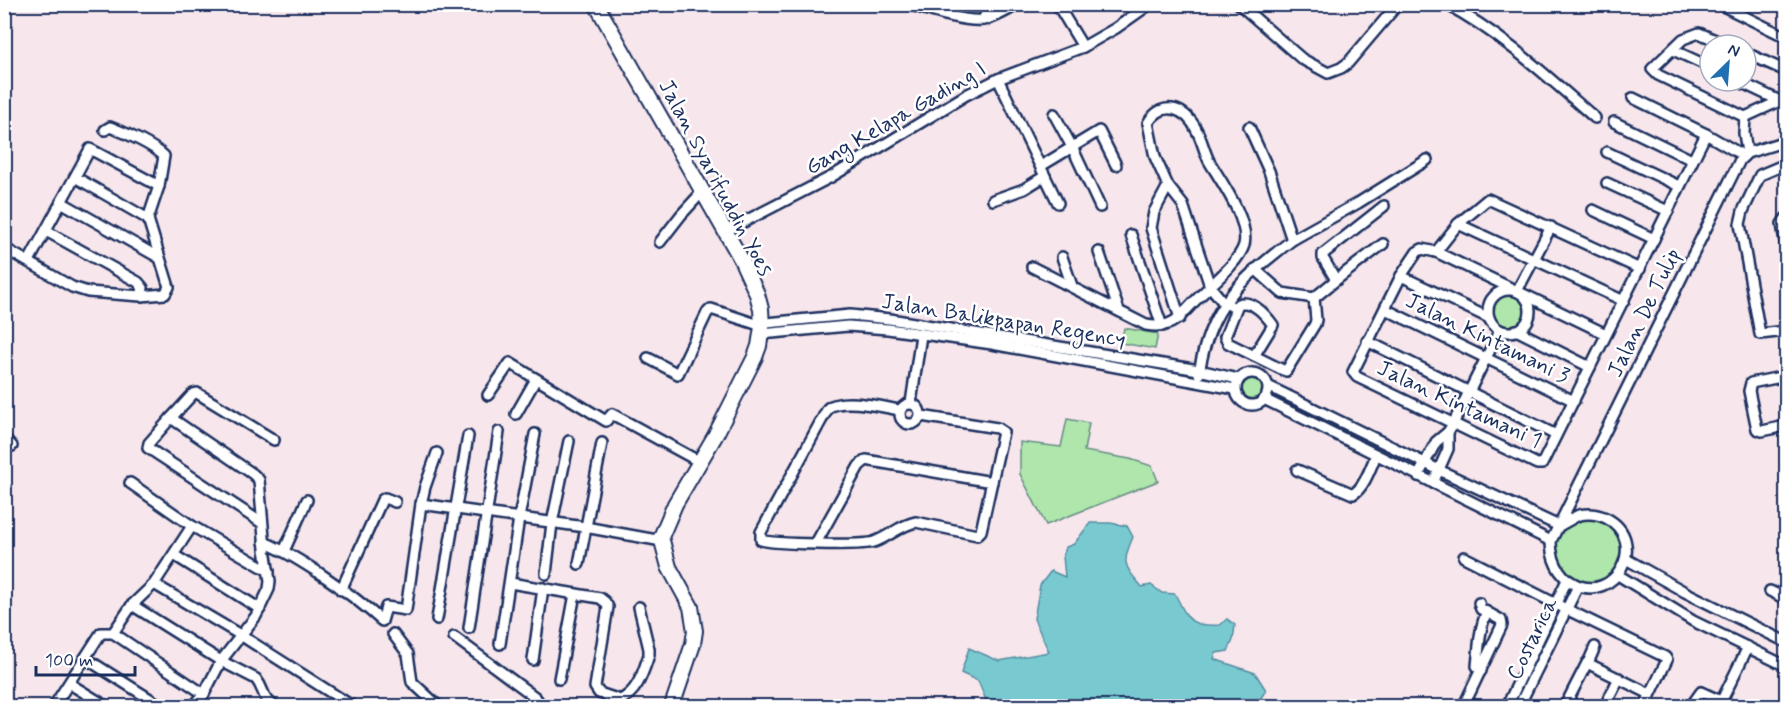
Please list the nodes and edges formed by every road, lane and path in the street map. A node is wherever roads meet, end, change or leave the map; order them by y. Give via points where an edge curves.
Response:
1 (596, 4) edge
2 (951, 4) edge
3 (990, 4) edge
4 (1018, 4) edge
5 (1057, 4) edge
6 (1150, 4) edge
7 (1239, 4) edge
8 (1398, 4) edge
9 (1446, 4) edge
10 (911, 5) edge
11 (1719, 5) edge
12 (946, 15) junction
13 (983, 20) junction
14 (1698, 33) edge
15 (1786, 37) edge
16 (1083, 46) junction
17 (1673, 50) junction
18 (1758, 58) edge
19 (1698, 62) edge
20 (1786, 71) edge
21 (998, 79) junction
22 (1758, 89) edge
23 (1633, 98) dead end
24 (1783, 99) edge
25 (1054, 114) dead end
26 (1745, 117) junction
27 (1594, 118) dead end
28 (1614, 122) dead end
29 (1249, 127) dead end
30 (105, 130) dead end
31 (1706, 134) junction
32 (1786, 141) edge
33 (1072, 147) junction
34 (1606, 152) dead end
35 (1745, 154) junction
36 (1427, 160) dead end
37 (1692, 160) junction
38 (1786, 164) edge
39 (1116, 165) dead end
40 (1043, 171) junction
41 (75, 177) junction
42 (1607, 183) dead end
43 (159, 186) junction
44 (1168, 186) junction
45 (1679, 186) junction
46 (703, 191) junction
47 (993, 200) dead end
48 (61, 202) junction
49 (1058, 203) dead end
50 (1384, 206) dead end
51 (1100, 207) dead end
52 (1593, 210) dead end
53 (1668, 211) junction
54 (1786, 218) edge
55 (148, 219) junction
56 (1458, 224) junction
57 (1551, 227) junction
58 (46, 231) junction
59 (724, 232) junction
60 (1131, 235) dead end
61 (1654, 239) junction
62 (1292, 240) junction
63 (660, 242) dead end
64 (1383, 244) dead end
65 (1786, 247) edge
66 (4, 248) edge
67 (1099, 252) dead end
68 (1436, 252) junction
69 (158, 257) junction
70 (1062, 257) dead end
71 (1533, 260) junction
72 (29, 261) junction
73 (1032, 267) dead end
74 (1255, 269) junction
75 (1640, 269) junction
76 (1401, 276) junction
77 (1336, 280) junction
78 (1071, 286) junction
79 (1210, 286) junction
80 (1518, 291) junction
81 (141, 296) junction
82 (1314, 298) junction
83 (1624, 301) junction
84 (1223, 302) junction
85 (1235, 308) junction
86 (1385, 309) junction
87 (1119, 311) junction
88 (1180, 318) junction
89 (1489, 318) junction
90 (892, 325) junction
91 (1162, 326) junction
92 (762, 328) junction
93 (1500, 330) junction
94 (1516, 330) junction
95 (1786, 331) edge
96 (938, 332) junction
97 (921, 334) junction
98 (1606, 334) junction
99 (993, 341) junction
100 (1367, 341) junction
101 (1254, 356) junction
102 (648, 358) dead end
103 (1485, 359) junction
104 (1590, 367) junction
105 (1199, 370) junction
106 (1786, 376) edge
107 (536, 379) junction
108 (1198, 382) junction
109 (1237, 384) junction
110 (1268, 386) junction
111 (1470, 391) junction
112 (488, 395) dead end
113 (1264, 399) junction
114 (1574, 401) junction
115 (911, 403) junction
116 (900, 410) junction
117 (516, 414) dead end
118 (921, 416) junction
119 (171, 418) junction
120 (1786, 426) edge
121 (1451, 428) junction
122 (499, 432) dead end
123 (535, 434) dead end
124 (1556, 435) junction
125 (468, 436) dead end
126 (4, 438) edge
127 (274, 440) dead end
128 (568, 441) dead end
129 (602, 443) dead end
130 (12, 446) dead end
131 (437, 453) dead end
132 (1376, 455) junction
133 (700, 462) junction
134 (1425, 463) junction
135 (1297, 470) dead end
136 (1439, 470) junction
137 (1418, 476) junction
138 (992, 482) junction
139 (130, 483) dead end
140 (1433, 483) junction
141 (307, 500) dead end
142 (395, 502) dead end
143 (421, 504) junction
144 (455, 510) junction
145 (486, 514) junction
146 (519, 518) junction
147 (262, 523) junction
148 (552, 523) junction
149 (192, 526) junction
150 (1559, 526) junction
151 (585, 527) junction
152 (662, 541) junction
153 (1551, 541) junction
154 (264, 542) junction
155 (816, 543) junction
156 (284, 551) junction
157 (174, 555) junction
158 (1464, 557) dead end
159 (1626, 559) junction
160 (579, 564) dead end
161 (1640, 567) junction
162 (269, 571) junction
163 (546, 574) dead end
164 (1618, 575) junction
165 (1567, 580) junction
166 (510, 583) junction
167 (1630, 583) junction
168 (1786, 583) edge
169 (154, 584) junction
170 (1578, 586) junction
171 (543, 588) junction
172 (341, 590) junction
173 (1770, 591) dead end
174 (575, 594) junction
175 (1783, 598) edge
176 (1479, 603) dead end
177 (132, 604) junction
178 (639, 607) dead end
179 (1561, 607) junction
180 (260, 609) junction
181 (1487, 612) junction
182 (437, 619) dead end
183 (469, 628) dead end
184 (113, 633) junction
185 (393, 634) dead end
186 (242, 636) junction
187 (454, 637) dead end
188 (1786, 642) edge
189 (500, 644) dead end
190 (1595, 647) dead end
191 (1748, 647) junction
192 (85, 658) junction
193 (532, 660) dead end
194 (221, 661) junction
195 (1588, 663) junction
196 (1786, 666) edge
197 (1481, 671) junction
198 (1619, 678) junction
199 (559, 679) dead end
200 (70, 684) junction
201 (204, 694) junction
202 (1650, 694) junction
203 (536, 702) edge
204 (270, 704) edge
205 (1468, 705) edge
206 (1728, 705) edge
207 (54, 706) edge
208 (106, 706) edge
209 (161, 706) edge
210 (194, 706) edge
211 (352, 706) edge
212 (438, 706) edge
213 (672, 706) edge
214 (1508, 706) edge
215 (1519, 706) edge
216 (1565, 706) edge
217 (1605, 706) edge
218 (1645, 706) edge
219 (1691, 706) edge

1 - 46 highway, Jalan Syarifuddin Yoes
2 - 12 street
3 - 13 street
4 - 13 street
5 - 16 street
6 - 16 street, Gang Kelapa Gading I
7 - 8 street via 1302,58 1328,73 1348,63
9 - 27 street via 1542,72
10 - 12 street
11 - 15 street
12 - 13 street
14 - 17 street via 1683,39
16 - 21 street, Gang Kelapa Gading I
17 - 19 street
17 - 26 street via 1652,69 1658,75
18 - 20 street
21 - 40 street
21 - 59 street, Gang Kelapa Gading I via 831,177
22 - 24 street
23 - 31 street
24 - 26 street
25 - 33 street
26 - 35 street
28 - 37 street
29 - 62 street via 1269,171
30 - 43 street via 118,130 164,156
31 - 35 street
31 - 37 street
32 - 35 street
33 - 39 street via 1099,131
33 - 40 street
33 - 51 street
34 - 45 street
35 - 150 street, Jalan De Tulip
36 - 62 street
37 - 45 street
38 - 95 street via 1760,175 1740,224 1760,334
40 - 47 street via 1024,189
40 - 49 street
41 - 43 street via 90,149
41 - 48 street
41 - 55 street
42 - 53 street
43 - 55 street
44 - 79 street via 1183,205
44 - 79 street via 1155,157 1148,127 1151,118 1175,108 1197,129 1208,159 1233,201 1245,240 1236,259
44 - 88 street via 1154,212 1151,228
45 - 53 street
46 - 59 highway, Jalan Syarifuddin Yoes
46 - 63 street
48 - 58 street
48 - 69 street
50 - 77 street via 1323,254
52 - 61 street
53 - 61 street
54 - 65 street via 1782,224
55 - 69 street
56 - 57 street via 1488,198
56 - 68 street
56 - 71 street
57 - 71 street
57 - 75 street
58 - 72 street
58 - 81 street via 138,282 143,286
59 - 92 highway, Jalan Syarifuddin Yoes via 757,294
60 - 91 street
61 - 75 street
62 - 74 street
64 - 77 street
66 - 72 street
67 - 87 street
68 - 76 street via 1417,252
68 - 80 street
69 - 81 street via 168,289 165,294
70 - 78 street
71 - 80 street
71 - 83 street
72 - 81 street via 72,287
73 - 78 street
74 - 82 street via 1282,293
74 - 84 street
75 - 83 street
76 - 86 street
76 - 89 street
77 - 82 street
78 - 87 street
79 - 84 street
79 - 88 street
80 - 89 street via 1496,293 1488,307
80 - 94 street via 1528,303 1529,314 1525,324
80 - 98 street
82 - 101 street via 1315,324 1286,371
83 - 98 street
84 - 85 street
84 - 105 street via 1213,320
85 - 101 street via 1226,340
85 - 101 street via 1241,302 1251,304 1273,325
86 - 100 street
86 - 103 street, Jalan Kintamani 3
87 - 91 street via 1146,325
88 - 91 street
89 - 93 street
90 - 92 street, Jalan Balikpapan Regency
90 - 96 street, Jalan Balikpapan Regency
90 - 97 street, Jalan Balikpapan Regency
92 - 102 street, Jalan Balikpapan Regency via 711,309 678,374
92 - 133 highway, Jalan Syarifuddin Yoes via 755,357
93 - 94 street
93 - 103 street
94 - 104 street
96 - 97 street, Jalan Balikpapan Regency
96 - 99 street, Jalan Balikpapan Regency
97 - 115 street
98 - 104 street
99 - 105 street, Jalan Balikpapan Regency
99 - 108 street, Jalan Balikpapan Regency
100 - 111 street
100 - 121 street, Jalan Kintamani 1 via 1353,372 1357,377
103 - 111 street
103 - 114 street, Jalan Kintamani 3
104 - 114 street
105 - 108 street
105 - 109 street, Jalan Balikpapan Regency
106 - 120 street via 1751,383 1749,391 1756,429
107 - 112 street via 510,363
107 - 117 street
107 - 133 street via 606,421 612,414
108 - 109 street, Jalan Balikpapan Regency
109 - 110 street, Jalan Balikpapan Regency via 1249,372 1264,378
109 - 113 street, Jalan Balikpapan Regency via 1238,398 1246,404 1256,405
110 - 113 street
110 - 134 street, Jalan Balikpapan Regency
111 - 121 street
111 - 124 street
113 - 132 street, Jalan Balikpapan Regency
114 - 124 street
115 - 116 street
115 - 118 street via 919,407
116 - 118 street via 907,424
116 - 155 street via 849,403 828,408 760,536 763,541
118 - 138 street via 1000,429 1003,436
119 - 127 street via 198,393
119 - 147 street via 257,478
119 - 147 street via 148,448
121 - 124 street, Jalan Kintamani 1 via 1537,464 1542,464
121 - 134 street via 1436,442
121 - 136 street via 1448,450
122 - 145 street
123 - 146 street
125 - 144 street
126 - 130 street
128 - 148 street
129 - 151 street
131 - 143 street
132 - 135 street via 1353,494
132 - 137 street, Jalan Balikpapan Regency
133 - 152 highway, Jalan Syarifuddin Yoes via 675,504
134 - 136 street, Jalan Balikpapan Regency
134 - 137 street
136 - 140 street
136 - 150 street, Jalan Balikpapan Regency
137 - 140 street, Jalan Balikpapan Regency
138 - 155 street via 977,535 916,522 870,543
138 - 155 street via 866,460
139 - 149 street
140 - 153 street, Jalan Balikpapan Regency
141 - 156 street
142 - 172 street via 382,500
143 - 144 street
143 - 172 street via 406,610 386,607 382,621
144 - 145 street
144 - 182 street
145 - 146 street
145 - 183 street
146 - 148 street
146 - 166 street
147 - 154 street
148 - 151 street
148 - 163 street
149 - 157 street
149 - 162 street
150 - 153 street
150 - 159 street via 1581,514 1608,519 1625,540
151 - 152 street
151 - 160 street
152 - 213 highway via 669,567 691,607 696,631
153 - 165 street via 1556,565
154 - 156 street
154 - 162 street
156 - 172 street
157 - 169 street
157 - 180 street
158 - 179 street
159 - 161 street
159 - 164 street
161 - 167 street
161 - 188 street
162 - 180 street via 269,589
164 - 167 street
164 - 170 street via 1602,586
165 - 170 street
165 - 179 street
166 - 171 street
166 - 189 street
167 - 191 street via 1693,621
168 - 175 street
169 - 177 street
169 - 186 street
170 - 179 street, Costarica
171 - 174 street
171 - 193 street
173 - 175 street
174 - 178 street via 606,602 595,687 599,693 620,700 635,689 649,655
174 - 199 street
176 - 181 street
177 - 184 street
177 - 194 street
179 - 202 street via 1667,659
179 - 214 street, Costarica
179 - 215 street, Costarica
180 - 186 street
181 - 197 street via 1478,651 1477,666
181 - 197 street via 1501,620 1502,625
184 - 192 street via 101,633
184 - 201 street
185 - 212 street via 408,654 412,682
186 - 194 street
186 - 211 street
187 - 203 street
190 - 195 street
191 - 196 street
191 - 206 street
192 - 200 street
192 - 209 street
194 - 201 street
194 - 204 street via 256,679
195 - 198 street
195 - 216 street
197 - 205 street
198 - 202 street
198 - 217 street
200 - 207 street
200 - 208 street
201 - 210 street
202 - 218 street
206 - 219 street via 1701,692

